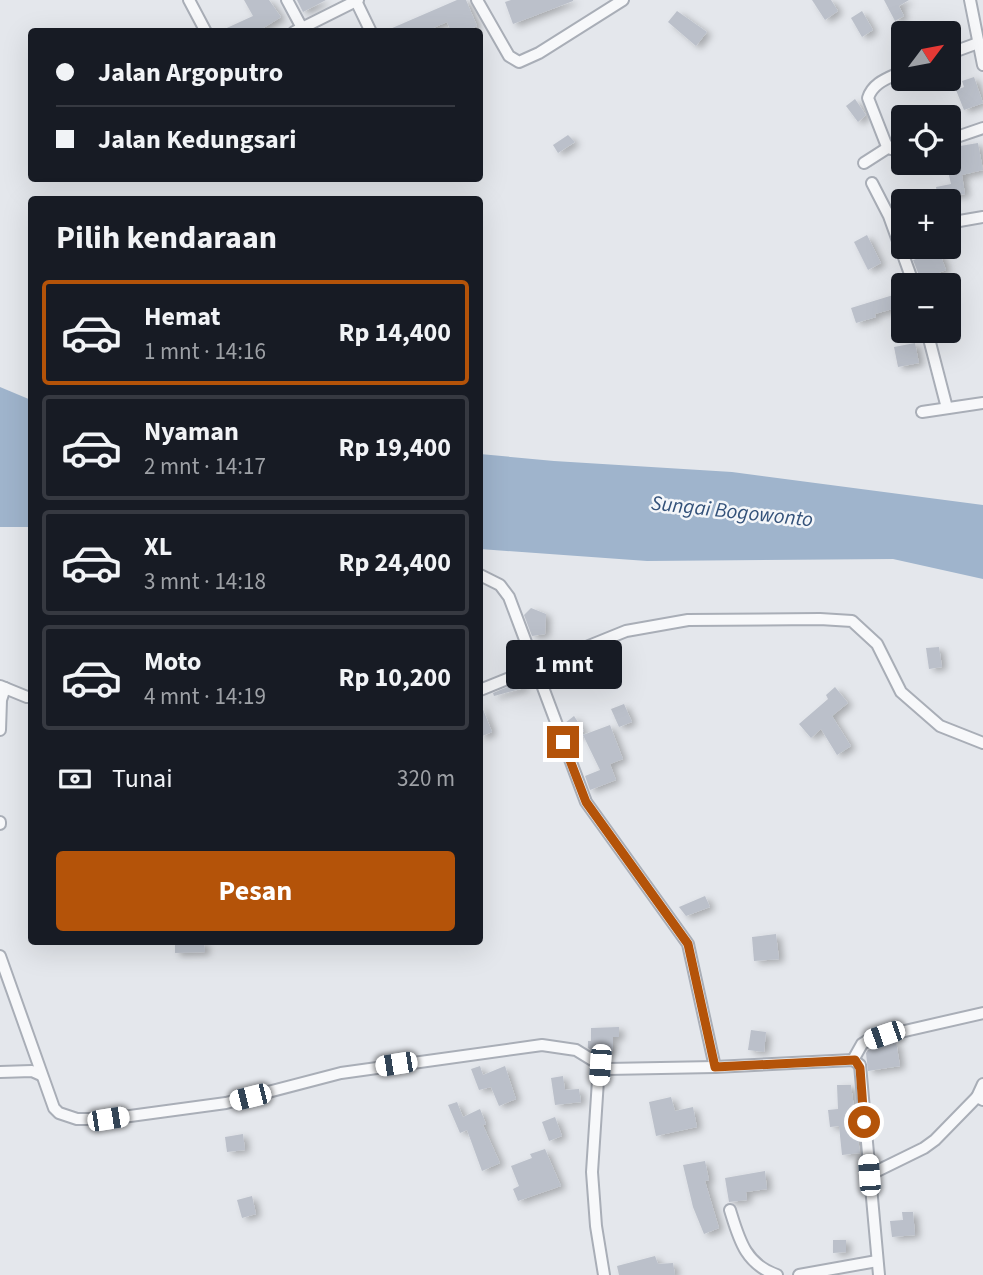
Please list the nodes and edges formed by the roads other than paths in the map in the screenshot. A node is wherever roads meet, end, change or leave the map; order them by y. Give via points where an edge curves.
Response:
1 (189, 0) edge
2 (287, 0) edge
3 (357, 0) edge
4 (477, 0) edge
5 (623, 0) edge
6 (970, 0) edge
7 (979, 27) edge
8 (204, 28) edge
9 (297, 28) edge
10 (302, 28) edge
11 (369, 28) edge
12 (978, 43) junction
13 (961, 49) edge
14 (983, 65) edge
15 (891, 77) edge
16 (983, 128) edge
17 (961, 136) edge
18 (889, 147) joint
19 (864, 163) dead end
20 (872, 183) dead end
21 (983, 217) edge
22 (891, 218) edge
23 (961, 221) edge
24 (930, 343) edge
25 (983, 403) edge
26 (947, 408) junction
27 (922, 412) dead end
28 (483, 576) edge
29 (535, 666) junction
30 (2, 687) edge
31 (483, 689) edge
32 (28, 697) edge
33 (0, 730) edge
34 (983, 743) edge
35 (0, 956) edge
36 (983, 1013) edge
37 (855, 1061) junction
38 (600, 1065) junction
39 (715, 1067) junction
40 (0, 1072) edge
41 (41, 1075) junction
42 (983, 1084) edge
43 (980, 1099) edge
44 (869, 1175) junction
45 (730, 1210) dead end
46 (877, 1261) junction
47 (604, 1275) edge
48 (777, 1275) edge
49 (799, 1275) edge
50 (879, 1275) edge

1 - 8 street
2 - 9 street
3 - 10 street
3 - 11 street
4 - 5 street via 509,56 519,62
6 - 7 street
7 - 12 street
12 - 13 street
12 - 14 street
15 - 18 street via 878,83 868,98
16 - 17 street
18 - 19 street
20 - 22 street
21 - 23 street
24 - 26 street
25 - 26 street
26 - 27 street
28 - 29 street via 500,585 509,597
29 - 31 street
29 - 34 street via 626,631 688,620 852,621 877,644 901,692 940,726
29 - 39 street via 586,802 688,944
30 - 32 street
30 - 33 street
35 - 41 street
36 - 37 street via 877,1037 862,1044
37 - 39 street
37 - 44 street via 860,1068
38 - 39 street via 607,1069
38 - 41 street via 576,1049 542,1045 341,1073 226,1103 108,1119 77,1119 59,1113
38 - 47 street via 592,1172
40 - 41 street
42 - 43 street
43 - 44 street via 924,1148
44 - 46 street
45 - 48 street via 743,1250 760,1267
46 - 49 street
46 - 50 street

